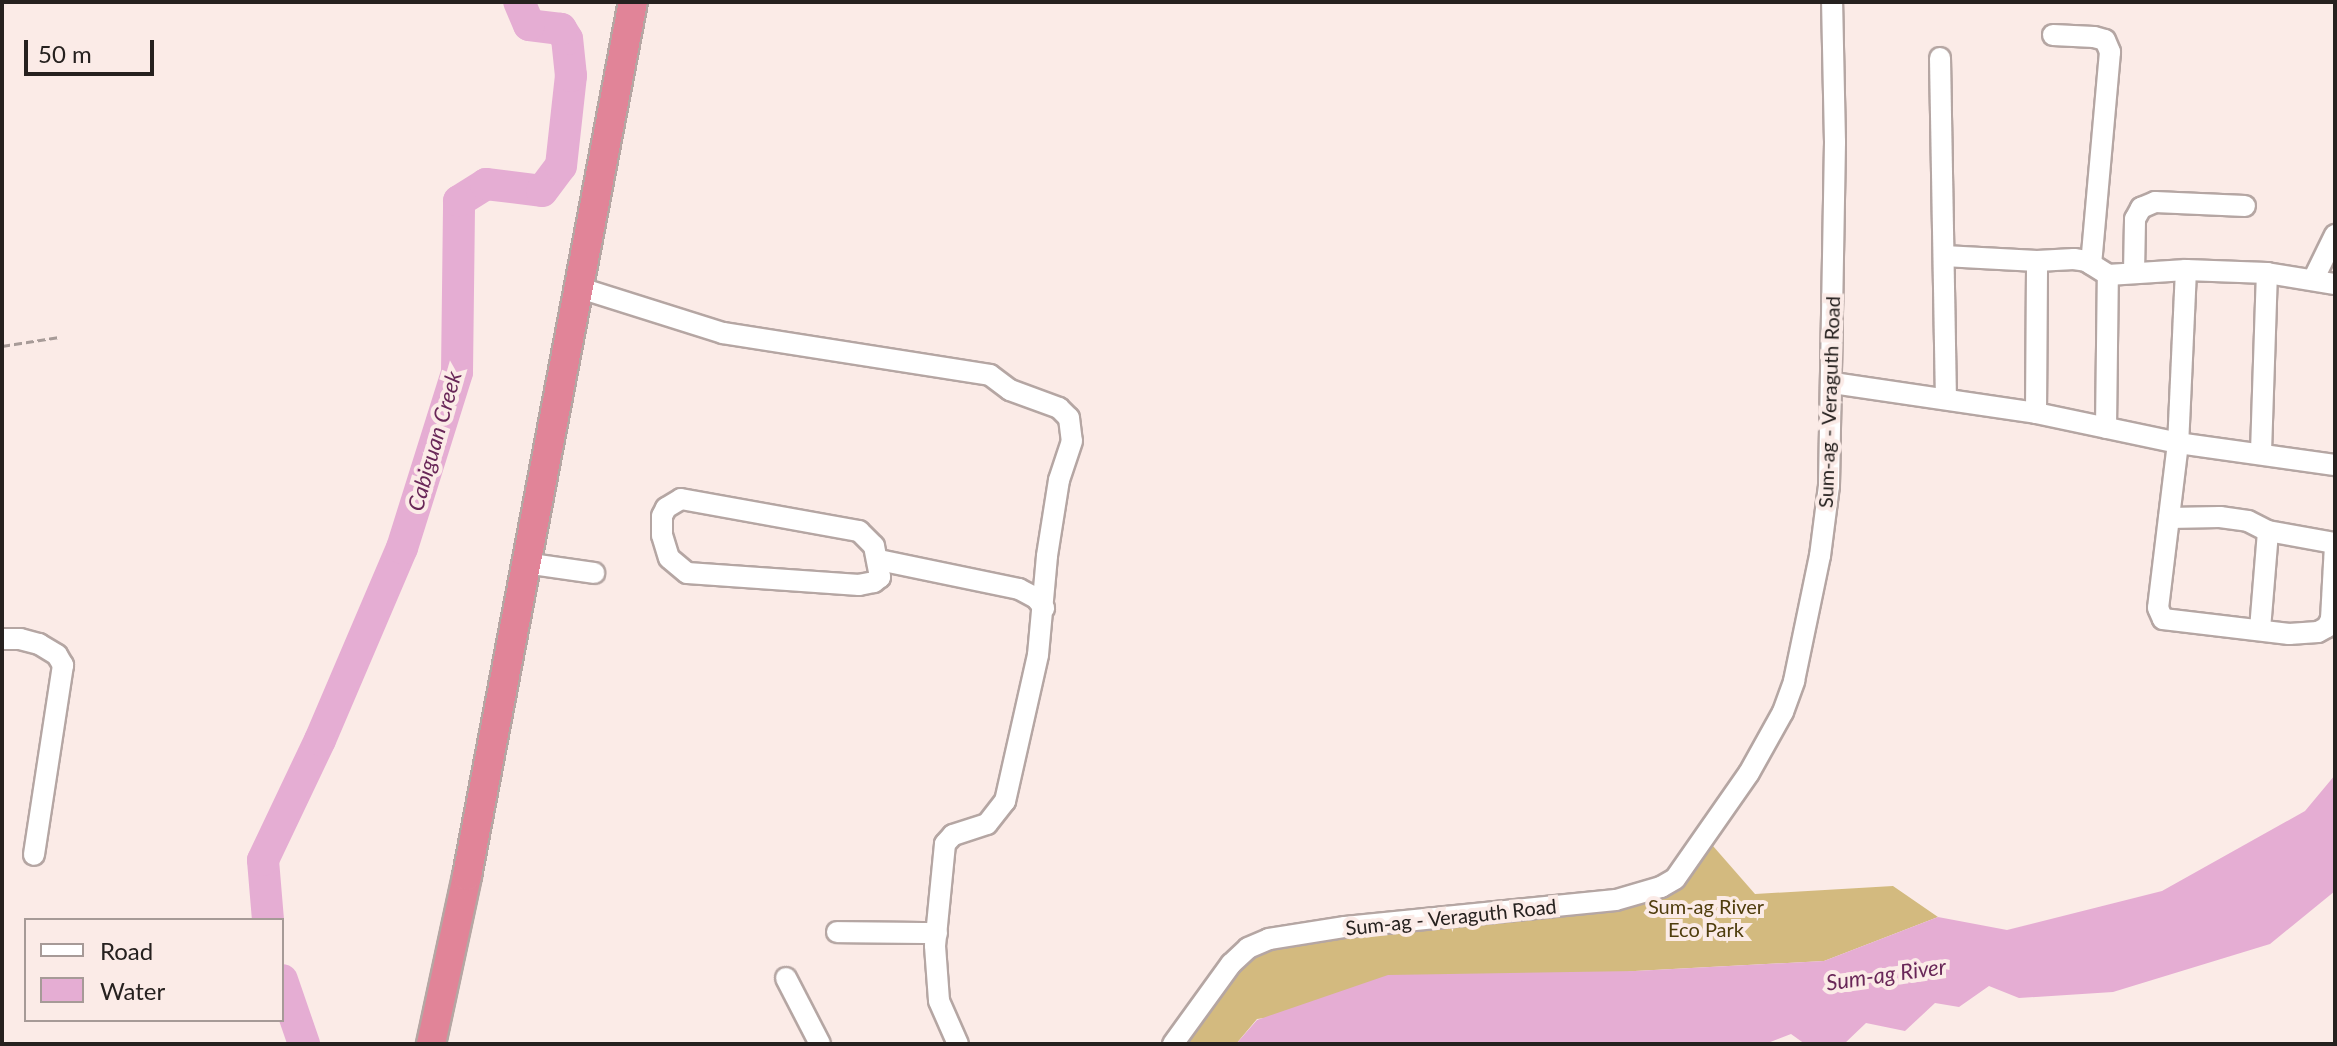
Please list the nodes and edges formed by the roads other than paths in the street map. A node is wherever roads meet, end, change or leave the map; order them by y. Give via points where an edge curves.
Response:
1 (633, 2) edge
2 (647, 2) edge
3 (1832, 2) edge
4 (2053, 35) dead end
5 (1940, 58) dead end
6 (2245, 206) dead end
7 (2335, 235) edge
8 (1944, 256) junction
9 (2037, 261) junction
10 (2100, 269) junction
11 (2186, 270) junction
12 (2134, 273) junction
13 (2267, 273) junction
14 (2314, 278) junction
15 (2335, 284) edge
16 (583, 288) junction
17 (1833, 383) junction
18 (1946, 397) junction
19 (2036, 413) junction
20 (2106, 428) junction
21 (2178, 443) junction
22 (2261, 452) junction
23 (2335, 465) edge
24 (2169, 518) junction
25 (2268, 531) junction
26 (2335, 544) edge
27 (879, 560) junction
28 (531, 564) junction
29 (594, 573) dead end
30 (1044, 608) junction
31 (2260, 629) junction
32 (2, 639) edge
33 (34, 855) dead end
34 (837, 932) dead end
35 (937, 933) junction
36 (786, 978) dead end
37 (431, 1044) edge
38 (449, 1044) edge
39 (820, 1044) edge
40 (958, 1044) edge
41 (1173, 1044) edge

1 - 16 highway
2 - 16 highway
3 - 17 street, Sum-ag - Veraguth Road
4 - 10 street via 2105,40 2110,52
5 - 8 street
6 - 12 street via 2147,204 2135,219
7 - 14 street
8 - 9 street
8 - 18 street
9 - 10 street via 2074,259
9 - 19 street
10 - 12 street
10 - 20 street
11 - 12 street
11 - 13 street
11 - 21 street
13 - 14 street
13 - 22 street
14 - 15 street
16 - 28 highway
16 - 30 street via 723,333 990,375 1010,390 1059,408 1069,418 1072,441 1059,480
17 - 18 street
17 - 41 street, Sum-ag - Veraguth Road via 1820,556 1794,681 1769,741 1675,879 1616,900 1269,939 1248,948 1231,964
18 - 19 street
19 - 20 street
20 - 21 street
21 - 22 street
21 - 24 street
22 - 23 street
24 - 25 street via 2220,517
24 - 31 street via 2158,608 2163,619
25 - 26 street
25 - 31 street
26 - 31 street via 2327,627 2311,635
27 - 27 street via 864,533 852,528 693,499 672,502 662,516 669,558 694,575 866,585 880,577
27 - 30 street via 1019,589
28 - 29 street
28 - 37 highway
28 - 38 highway
30 - 35 street via 1005,801 987,824 953,835 945,844
32 - 33 street via 39,644 63,665
34 - 35 street
35 - 40 street via 939,1001
36 - 39 street

